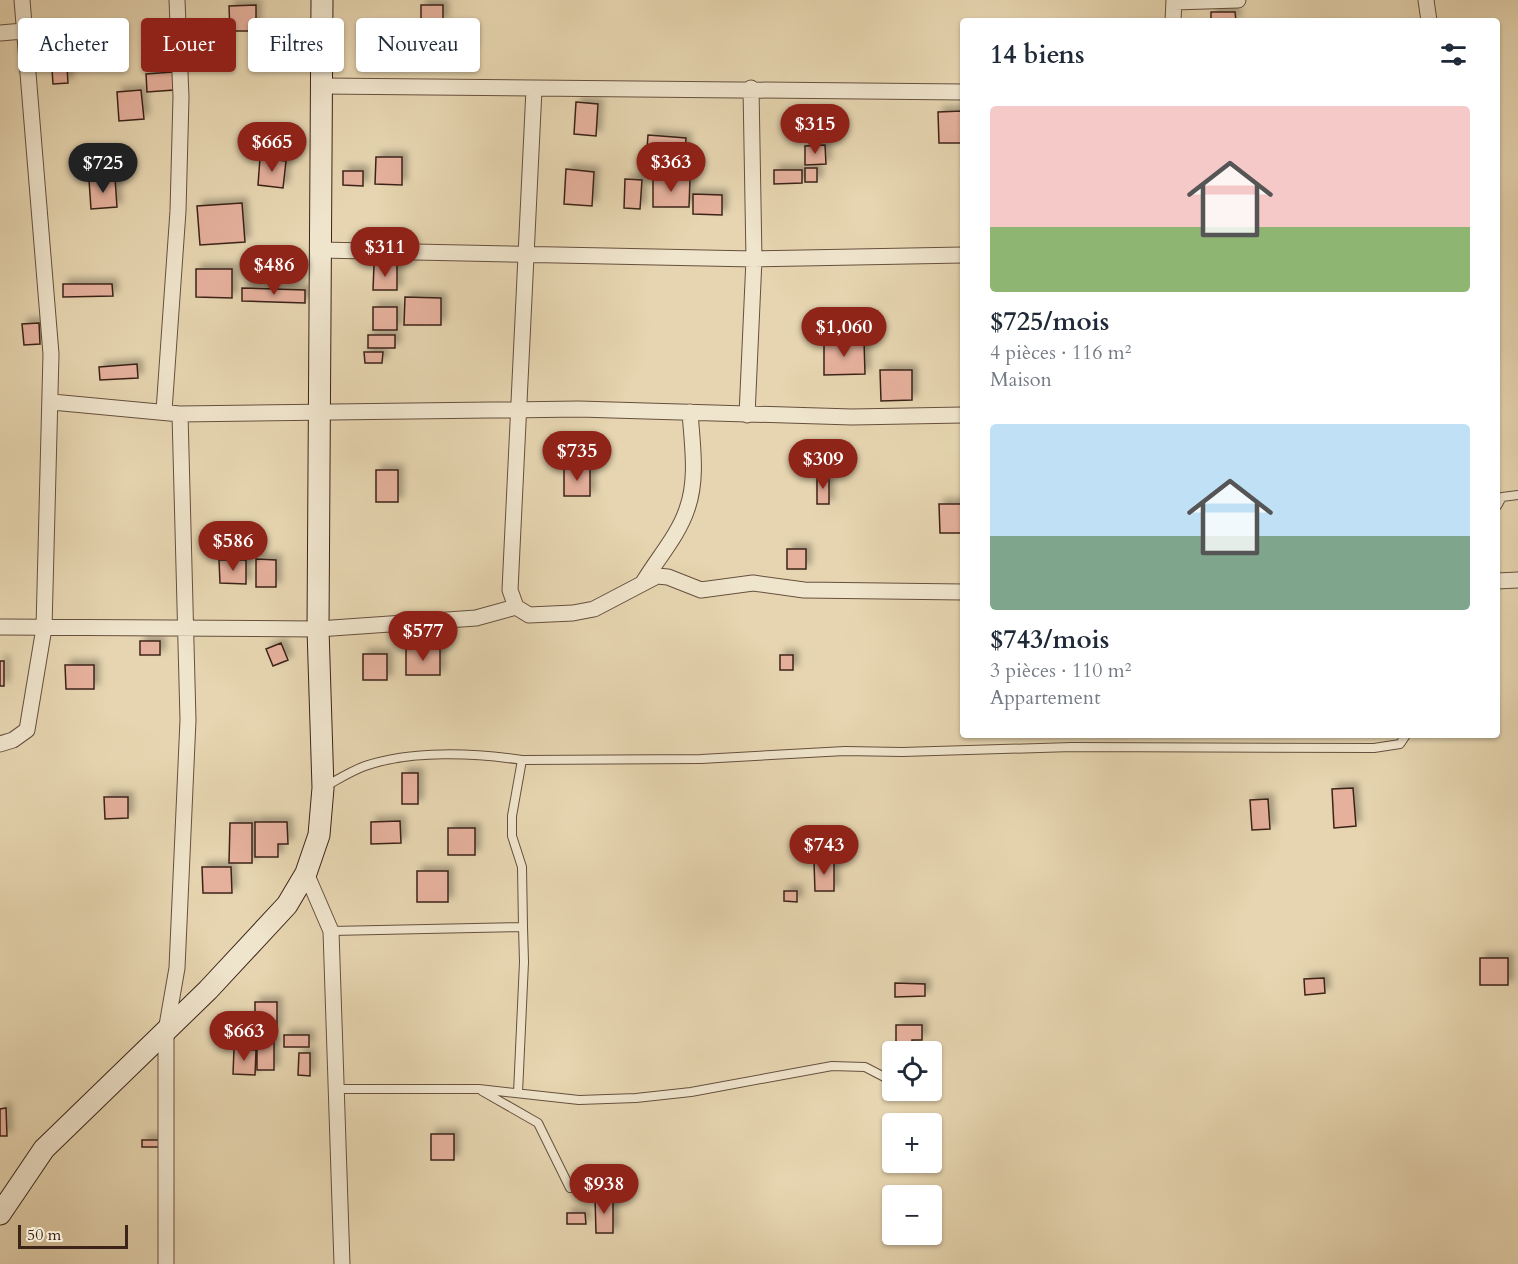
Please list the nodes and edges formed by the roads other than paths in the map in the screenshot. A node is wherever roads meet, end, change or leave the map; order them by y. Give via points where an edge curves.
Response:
1 (22, 0) edge
2 (177, 0) edge
3 (322, 0) edge
4 (1238, 0) edge
5 (1426, 0) edge
6 (1174, 1) edge
7 (23, 18) edge
8 (1173, 18) edge
9 (1429, 18) edge
10 (18, 31) edge
11 (0, 33) edge
12 (27, 72) edge
13 (323, 86) junction
14 (751, 88) junction
15 (534, 89) junction
16 (960, 92) edge
17 (320, 250) junction
18 (960, 255) edge
19 (526, 256) junction
20 (754, 259) junction
21 (52, 402) junction
22 (164, 411) junction
23 (319, 411) junction
24 (518, 411) junction
25 (690, 412) junction
26 (180, 414) junction
27 (747, 415) junction
28 (960, 415) edge
29 (1518, 495) edge
30 (1500, 501) edge
31 (1518, 580) edge
32 (644, 581) junction
33 (1500, 581) edge
34 (960, 591) edge
35 (516, 607) junction
36 (0, 627) edge
37 (44, 628) junction
38 (318, 629) junction
39 (185, 630) junction
40 (1404, 738) edge
41 (0, 744) edge
42 (522, 760) junction
43 (323, 788) junction
44 (306, 873) junction
45 (523, 927) junction
46 (331, 932) junction
47 (166, 1031) junction
48 (882, 1075) edge
49 (338, 1089) junction
50 (478, 1089) junction
51 (518, 1093) junction
52 (570, 1188) dead end
53 (0, 1214) edge
54 (166, 1264) edge
55 (342, 1264) edge

1 - 7 street
2 - 22 street via 181,97 178,211
3 - 13 street
4 - 6 street
5 - 9 street
6 - 8 street
10 - 11 street
12 - 21 street
13 - 15 street
13 - 17 street
14 - 15 street
14 - 16 street
14 - 20 street
15 - 19 street
17 - 19 street
17 - 23 street
18 - 20 street
19 - 20 street
19 - 24 street
20 - 27 street
21 - 22 street
21 - 37 street
22 - 26 street
23 - 24 street
23 - 26 street
23 - 38 street
24 - 25 street
24 - 35 street via 510,590
25 - 27 street
25 - 32 street via 693,466 688,507
26 - 39 street
27 - 28 street
29 - 30 lane
31 - 33 street
32 - 34 street via 657,576 701,590 753,583 804,590
32 - 35 street via 594,609 529,615
35 - 38 street via 476,618
36 - 37 street
37 - 39 street
37 - 41 street via 27,730
38 - 39 street
38 - 43 street
39 - 47 street via 188,720 177,968
40 - 42 lane via 1400,744 1374,748 1072,747 845,751 656,760
42 - 43 lane via 485,755 405,758 366,766
42 - 45 lane via 512,836 522,867
43 - 44 street via 318,835
44 - 46 street
44 - 47 street via 287,905
45 - 46 lane
45 - 51 lane
46 - 49 street
47 - 53 street via 44,1149
47 - 54 street
48 - 51 lane via 865,1066 832,1066 636,1098 579,1100
49 - 50 lane
49 - 55 street
50 - 51 lane
50 - 52 lane via 538,1123

